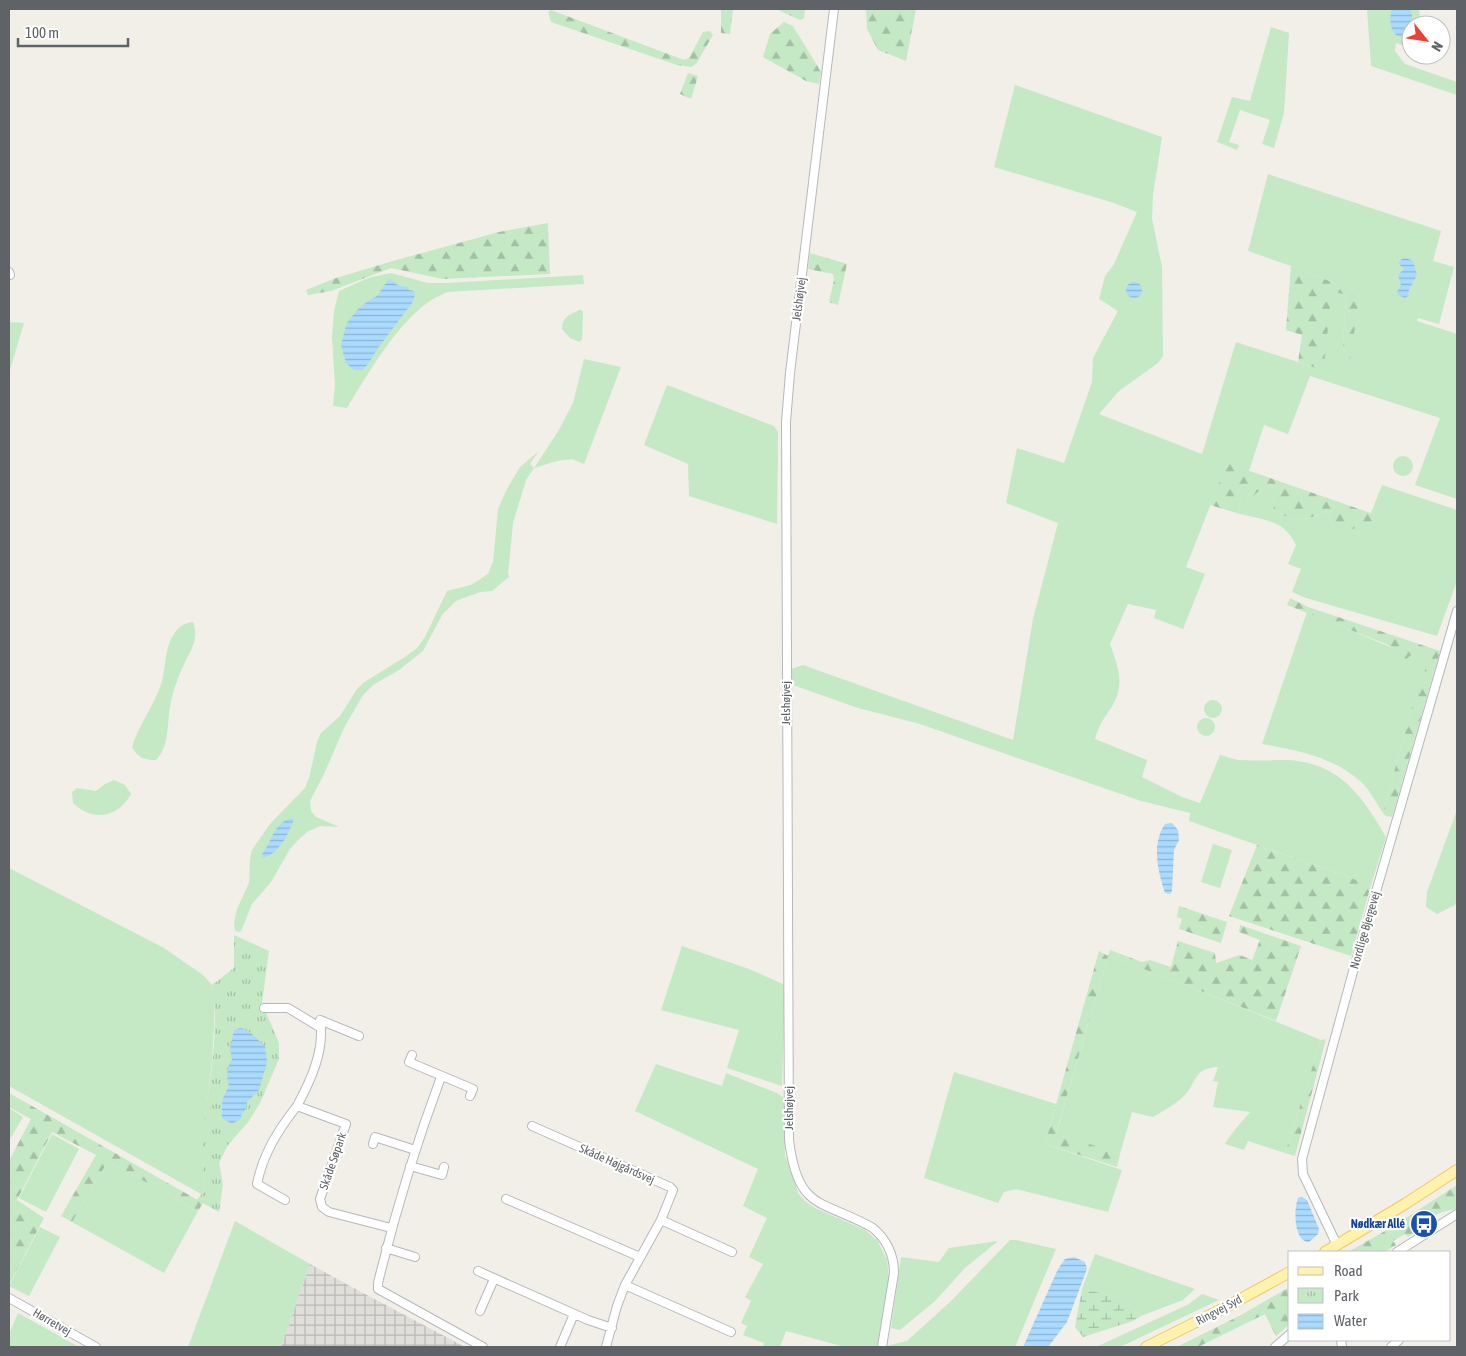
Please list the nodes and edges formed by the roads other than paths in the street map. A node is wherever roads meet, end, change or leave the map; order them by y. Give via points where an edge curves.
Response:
1 (834, 9) edge
2 (1457, 610) edge
3 (264, 1008) dead end
4 (321, 1028) junction
5 (359, 1036) dead end
6 (412, 1055) dead end
7 (441, 1077) junction
8 (470, 1096) dead end
9 (297, 1106) junction
10 (532, 1126) dead end
11 (373, 1144) dead end
12 (415, 1150) junction
13 (410, 1166) junction
14 (444, 1167) dead end
15 (1456, 1171) edge
16 (506, 1198) dead end
17 (286, 1200) dead end
18 (1457, 1214) edge
19 (661, 1220) junction
20 (391, 1228) junction
21 (1337, 1245) junction
22 (386, 1248) junction
23 (1327, 1251) edge
24 (1399, 1251) edge
25 (732, 1252) dead end
26 (415, 1257) dead end
27 (640, 1257) junction
28 (478, 1271) dead end
29 (1288, 1273) edge
30 (494, 1279) junction
31 (625, 1285) junction
32 (9, 1298) edge
33 (480, 1310) dead end
34 (574, 1314) junction
35 (612, 1328) junction
36 (731, 1332) dead end
37 (1288, 1336) edge
38 (96, 1347) edge
39 (483, 1347) edge
40 (560, 1347) edge
41 (606, 1347) edge
42 (882, 1347) edge
43 (1146, 1347) edge
44 (1275, 1347) edge

1 - 42 street, Jelshøjvej via 786,422 789,1140 795,1171 808,1194 827,1208 873,1228 888,1246 894,1272
2 - 21 street, Nordlige Bjergevej via 1302,1159 1303,1174
3 - 4 street via 288,1008
4 - 5 street via 320,1020
4 - 9 street via 313,1073
6 - 7 street via 409,1062
7 - 8 street via 473,1089
7 - 12 street
9 - 17 street via 272,1141 257,1184
9 - 20 street, Skåde Søpark via 346,1124 320,1199 322,1207
10 - 19 street, Skåde Højgårdsvej via 670,1187 672,1195
11 - 12 street via 375,1137
12 - 13 street
13 - 14 street via 442,1176
13 - 20 street
15 - 21 main road
16 - 27 street
18 - 24 street
19 - 25 street
19 - 27 street, Skåde Højgårdsvej
20 - 22 street
21 - 23 main road
22 - 26 street
22 - 39 street via 378,1289
27 - 31 street, Skåde Højgårdsvej
28 - 30 street
29 - 43 main road, Ringvej Syd
30 - 33 street
30 - 34 street
31 - 35 street, Skåde Højgårdsvej
31 - 36 street
32 - 38 street, Hørretvej
34 - 35 street
34 - 40 street
35 - 41 street, Skåde Højgårdsvej
37 - 44 street

